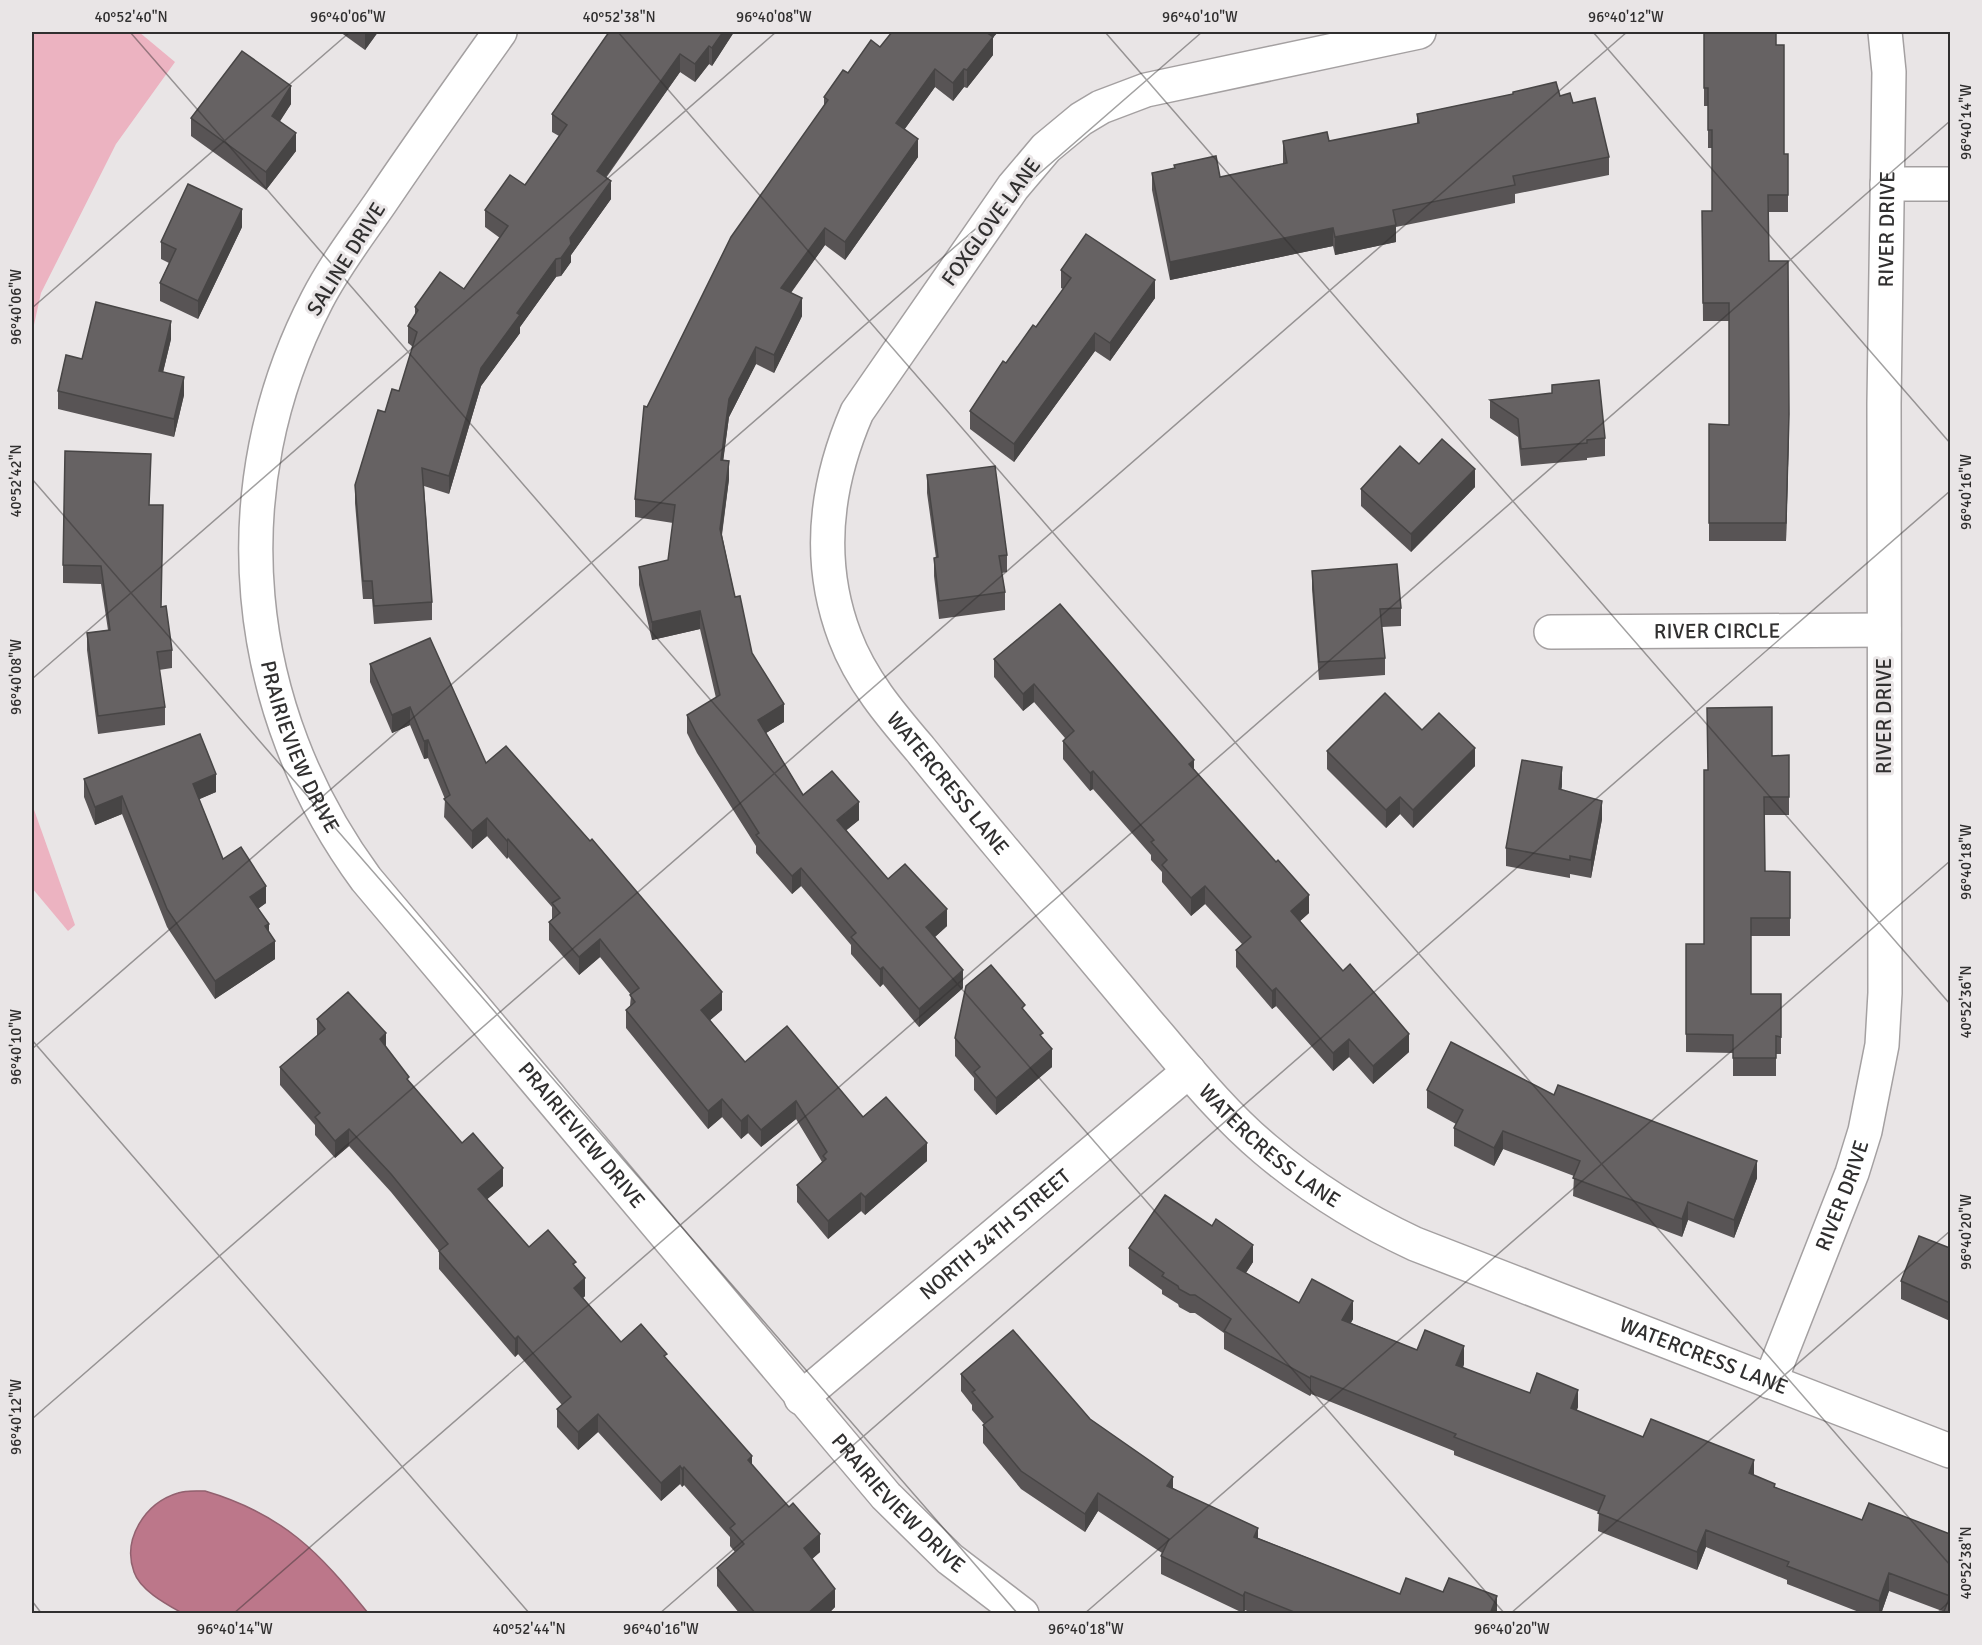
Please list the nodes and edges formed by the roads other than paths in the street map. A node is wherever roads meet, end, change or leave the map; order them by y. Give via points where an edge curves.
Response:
1 (500, 32) edge
2 (1419, 32) edge
3 (1885, 32) edge
4 (1887, 184) junction
5 (1950, 184) edge
6 (826, 555) joint
7 (256, 588) joint
8 (1884, 630) junction
9 (1551, 632) dead end
10 (1189, 1071) junction
11 (1770, 1382) junction
12 (801, 1398) junction
13 (1950, 1451) edge
14 (1022, 1614) edge

1 - 7 street, SALINE DRIVE via 327,280 292,354 268,427 255,537
2 - 6 street, FOXGLOVE LANE via 1146,90 1101,107 1063,132 1013,187 857,412 830,492
3 - 4 street, RIVER DRIVE via 1889,72
4 - 5 street
4 - 8 street, RIVER DRIVE
6 - 10 street, WATERCRESS LANE via 845,637 863,676
7 - 12 street, PRAIRIEVIEW DRIVE via 278,708 302,768 347,853
8 - 9 street, RIVER CIRCLE
8 - 11 street, RIVER DRIVE via 1885,993 1876,1088 1852,1173
10 - 11 street, WATERCRESS LANE via 1265,1149 1320,1191 1385,1230
10 - 12 street, NORTH 34TH STREET
11 - 13 street, WATERCRESS LANE
12 - 14 street, PRAIRIEVIEW DRIVE via 909,1520 950,1559

